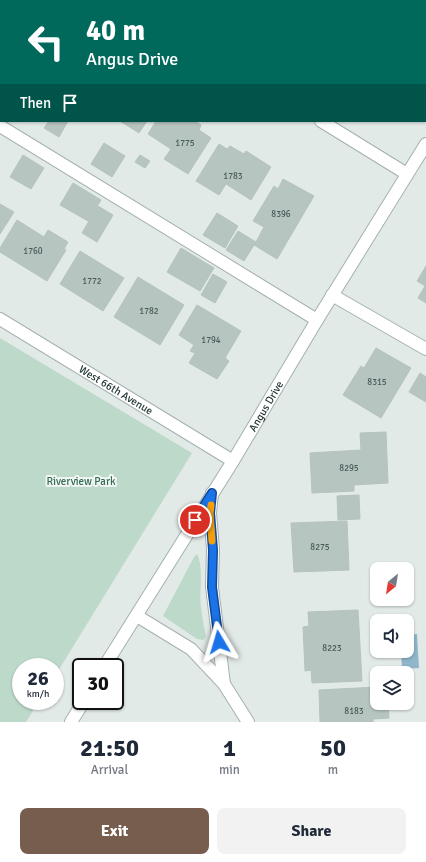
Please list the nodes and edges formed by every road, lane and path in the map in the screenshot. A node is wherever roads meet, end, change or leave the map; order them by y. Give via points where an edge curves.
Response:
1 (323, 122) edge
2 (0, 126) edge
3 (426, 144) edge
4 (407, 174) junction
5 (332, 295) junction
6 (0, 319) edge
7 (317, 320) junction
8 (426, 349) edge
9 (233, 461) junction
10 (212, 493) junction
11 (136, 616) junction
12 (110, 658) edge
13 (224, 684) junction
14 (78, 710) edge
15 (71, 722) edge
16 (248, 722) edge

1 - 4 street
2 - 7 street
3 - 4 street, Angus Drive
4 - 5 street, Angus Drive
5 - 7 street, Angus Drive
5 - 8 street
6 - 9 street, West 66th Avenue
7 - 9 street, Angus Drive
9 - 10 street, Angus Drive
10 - 11 street, Angus Drive
10 - 13 street via 212,587
11 - 12 street, Angus Drive
11 - 13 street via 191,649
13 - 16 street
14 - 15 street

